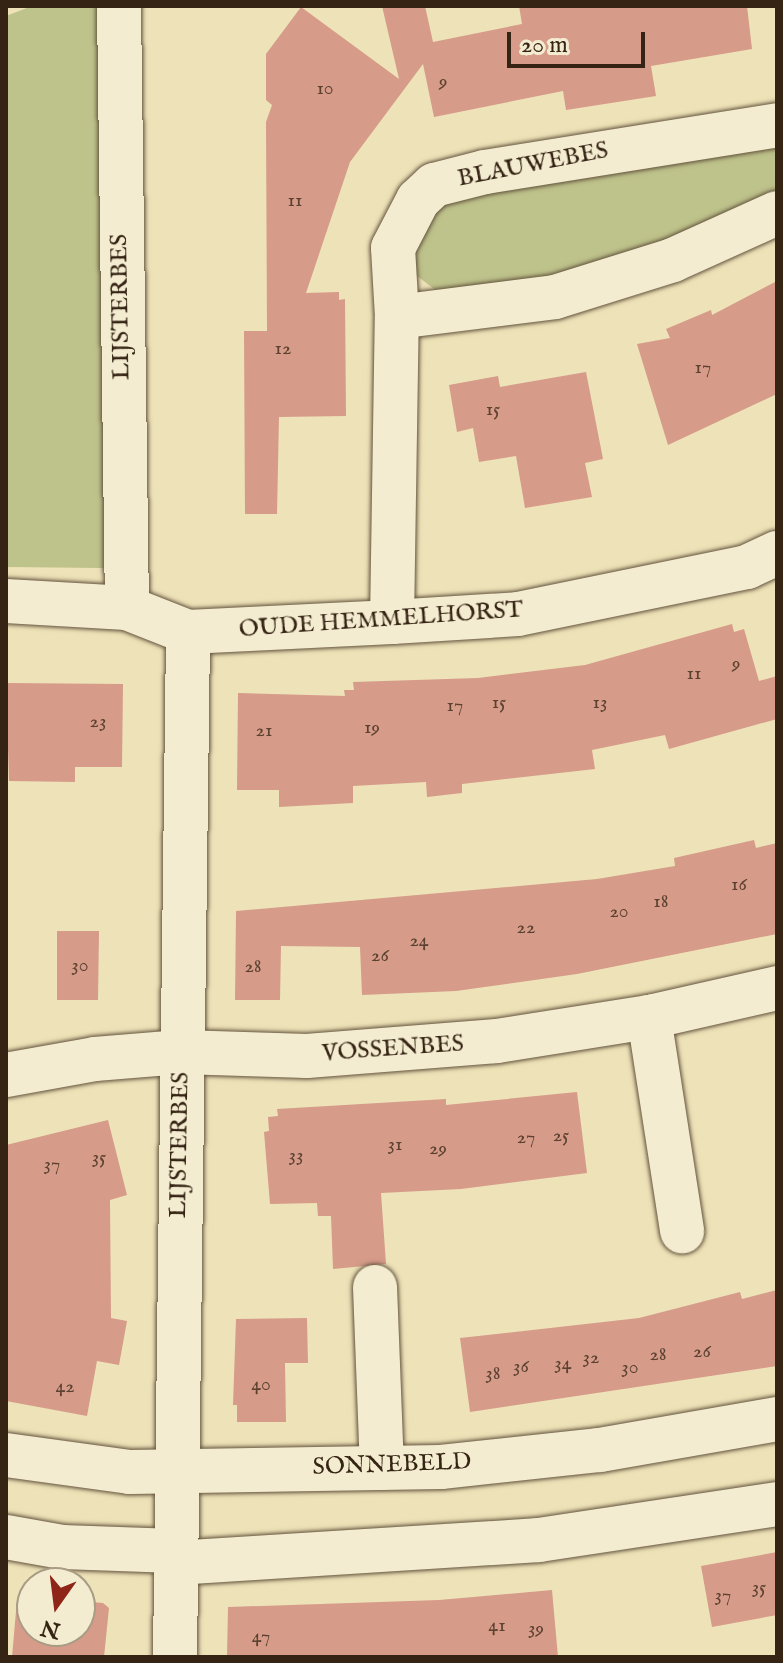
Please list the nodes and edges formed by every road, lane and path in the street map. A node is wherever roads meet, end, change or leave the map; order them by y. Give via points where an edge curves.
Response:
1 (119, 6) edge
2 (777, 125) edge
3 (777, 213) edge
4 (397, 317) junction
5 (777, 553) edge
6 (6, 601) edge
7 (127, 608) junction
8 (392, 622) junction
9 (188, 632) junction
10 (777, 988) edge
11 (649, 1017) junction
12 (181, 1052) junction
13 (6, 1075) edge
14 (682, 1231) dead end
15 (375, 1287) dead end
16 (777, 1419) edge
17 (6, 1455) edge
18 (382, 1468) junction
19 (176, 1469) junction
20 (777, 1504) edge
21 (6, 1537) edge
22 (175, 1557) junction
23 (175, 1657) edge

1 - 7 street, LIJSTERBES
2 - 4 street, BLAUWEBES via 669,138 434,185 406,217 393,248
3 - 4 street via 673,260 555,297
4 - 8 street, BLAUWEBES
5 - 8 street, OUDE HEMMELHORST via 747,567 518,614
6 - 7 street, OUDE HEMMELHORST
7 - 9 street, OUDE HEMMELHORST
8 - 9 street, OUDE HEMMELHORST
9 - 12 street, LIJSTERBES
10 - 11 street, VOSSENBES
11 - 12 street, VOSSENBES via 497,1041 307,1056
11 - 14 street
12 - 13 street, VOSSENBES via 95,1059
12 - 19 street, LIJSTERBES
15 - 18 street
16 - 18 street, SONNEBELD via 600,1450
17 - 19 street, SONNEBELD via 101,1469
18 - 19 street, SONNEBELD
19 - 22 street, LIJSTERBES
20 - 22 street via 539,1540
21 - 22 street
22 - 23 street, LIJSTERBES

